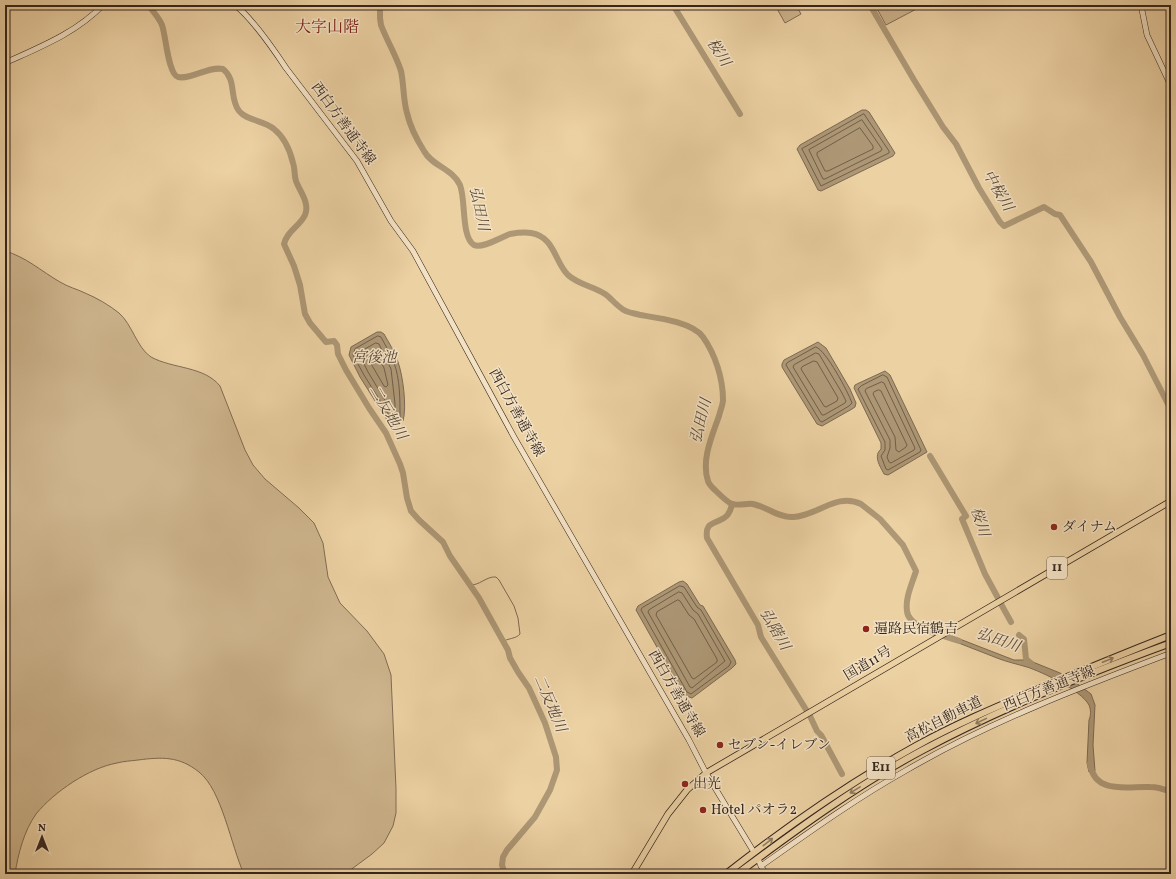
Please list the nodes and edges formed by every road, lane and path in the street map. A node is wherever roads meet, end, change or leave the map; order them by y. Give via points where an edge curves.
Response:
1 (103, 5) edge
2 (235, 5) edge
3 (1141, 5) edge
4 (5, 63) edge
5 (1171, 86) edge
6 (1171, 501) edge
7 (1171, 636) edge
8 (1171, 643) edge
9 (1171, 653) edge
10 (1074, 677) junction
11 (706, 773) junction
12 (752, 849) dead end
13 (760, 864) joint
14 (632, 874) edge
15 (726, 874) edge
16 (737, 874) edge
17 (766, 874) edge

1 - 4 main road via 84,22 62,36
2 - 11 main road, 西白方善通寺線 via 357,160 391,221 413,251 514,437 690,740
3 - 5 main road via 1149,40
6 - 11 highway, 国道11号 / 11
10 -> 7 highway, 高松自動車道 / E11
8 - 10 highway, 高松自動車道 / E11
9 - 13 main road, 西白方善通寺線 via 1004,720 905,771
15 -> 10 highway, 高松自動車道 / E11 via 816,808 917,746 982,713
10 -> 16 highway, 高松自動車道 / E11 via 921,751 851,792
11 - 12 main road, 西白方善通寺線
11 - 14 highway, 国道11号 / 11 via 687,790 668,814
13 - 17 street

